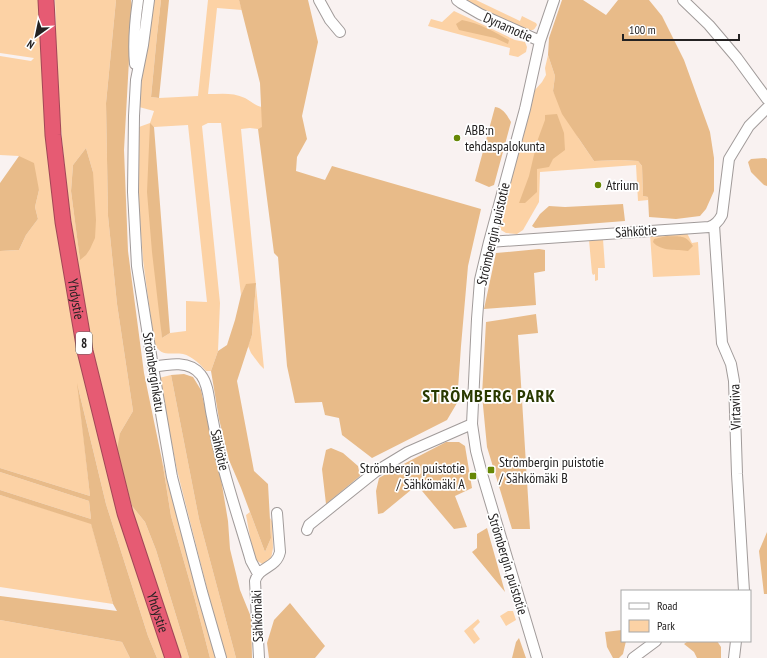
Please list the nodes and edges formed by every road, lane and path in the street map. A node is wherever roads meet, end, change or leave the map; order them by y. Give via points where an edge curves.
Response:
1 (46, 0) edge
2 (52, 0) edge
3 (138, 0) edge
4 (149, 0) edge
5 (319, 0) edge
6 (457, 0) edge
7 (554, 0) edge
8 (683, 0) edge
9 (46, 18) junction
10 (340, 32) dead end
11 (540, 41) junction
12 (136, 80) junction
13 (767, 99) edge
14 (767, 108) edge
15 (714, 225) junction
16 (489, 242) junction
17 (153, 367) junction
18 (472, 424) junction
19 (277, 513) dead end
20 (307, 530) dead end
21 (258, 574) junction
22 (744, 590) edge
23 (655, 642) edge
24 (736, 642) edge
25 (173, 658) edge
26 (221, 658) edge
27 (259, 658) edge
28 (537, 658) edge
29 (633, 658) edge
30 (734, 658) edge

1 - 9 highway, Yhdystie / 8
2 - 9 highway
3 - 12 street, Strömberginkatu via 134,54
4 - 12 street, Strömberginkatu
5 - 10 street
6 - 11 street, Dynamotie via 480,14
7 - 11 street, Strömbergin puistotie
8 - 13 street via 737,58
9 - 25 highway, Yhdystie / 8 via 53,135 85,351 125,513
11 - 16 street, Strömbergin puistotie via 525,109
12 - 17 street, Strömberginkatu via 133,200 137,266
14 - 15 street via 749,126 729,159 722,215
15 - 16 street, Sähkötie
15 - 22 street, Virtaviiva via 722,343 734,381
16 - 18 street, Strömbergin puistotie via 480,280 476,318
17 - 21 street, Sähkötie via 185,364 202,375 208,390 224,469 251,561
17 - 26 street, Strömberginkatu via 172,477
18 - 20 street via 408,452 375,472 309,525
18 - 28 street, Strömbergin puistotie via 482,474
19 - 21 street, Sähkömäki via 279,556
21 - 27 street, Sähkömäki via 256,581
23 - 29 street
24 - 30 street

